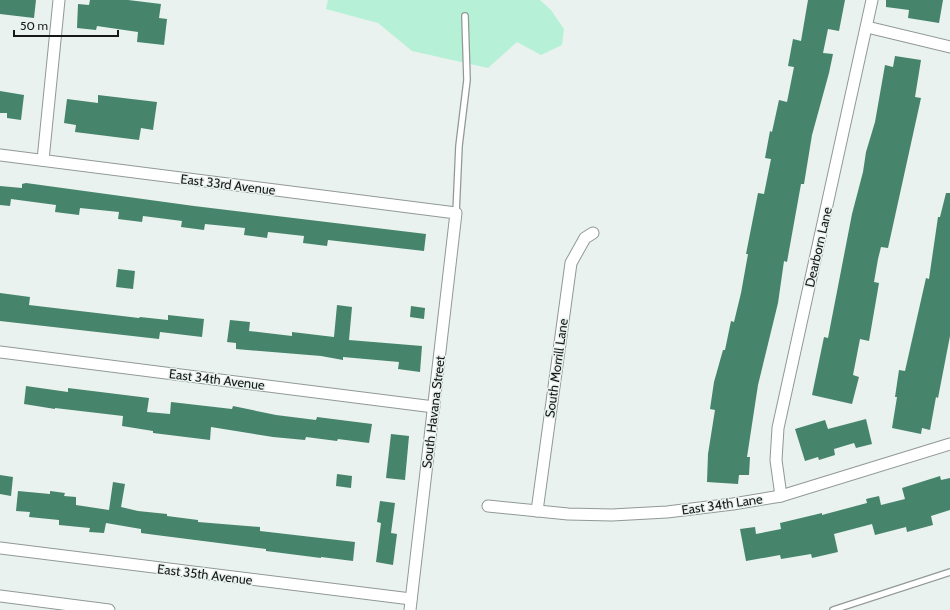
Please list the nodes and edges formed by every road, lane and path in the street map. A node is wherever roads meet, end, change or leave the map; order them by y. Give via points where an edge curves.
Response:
1 (59, 0) edge
2 (872, 0) edge
3 (465, 16) dead end
4 (867, 27) junction
5 (950, 47) edge
6 (0, 155) edge
7 (43, 160) junction
8 (456, 213) junction
9 (594, 233) dead end
10 (0, 352) edge
11 (434, 406) junction
12 (950, 444) edge
13 (781, 496) junction
14 (488, 506) dead end
15 (537, 511) junction
16 (0, 548) edge
17 (950, 572) edge
18 (0, 596) edge
19 (410, 605) edge
20 (109, 610) edge
21 (833, 610) edge

1 - 7 street
2 - 4 street, Dearborn Lane
3 - 8 lane via 467,80 459,146
4 - 5 street
4 - 13 street, Dearborn Lane via 778,428 776,460
6 - 7 street, East 33rd Avenue
7 - 8 street, East 33rd Avenue
8 - 11 street, South Havana Street
9 - 15 street, South Morrill Lane via 585,238 570,262
10 - 11 street, East 34th Avenue
11 - 19 street, South Havana Street
12 - 13 street, East 34th Lane
13 - 15 street, East 34th Lane via 674,511 612,515
14 - 15 street, East 34th Lane
16 - 19 street, East 35th Avenue
17 - 21 lane
18 - 20 street

